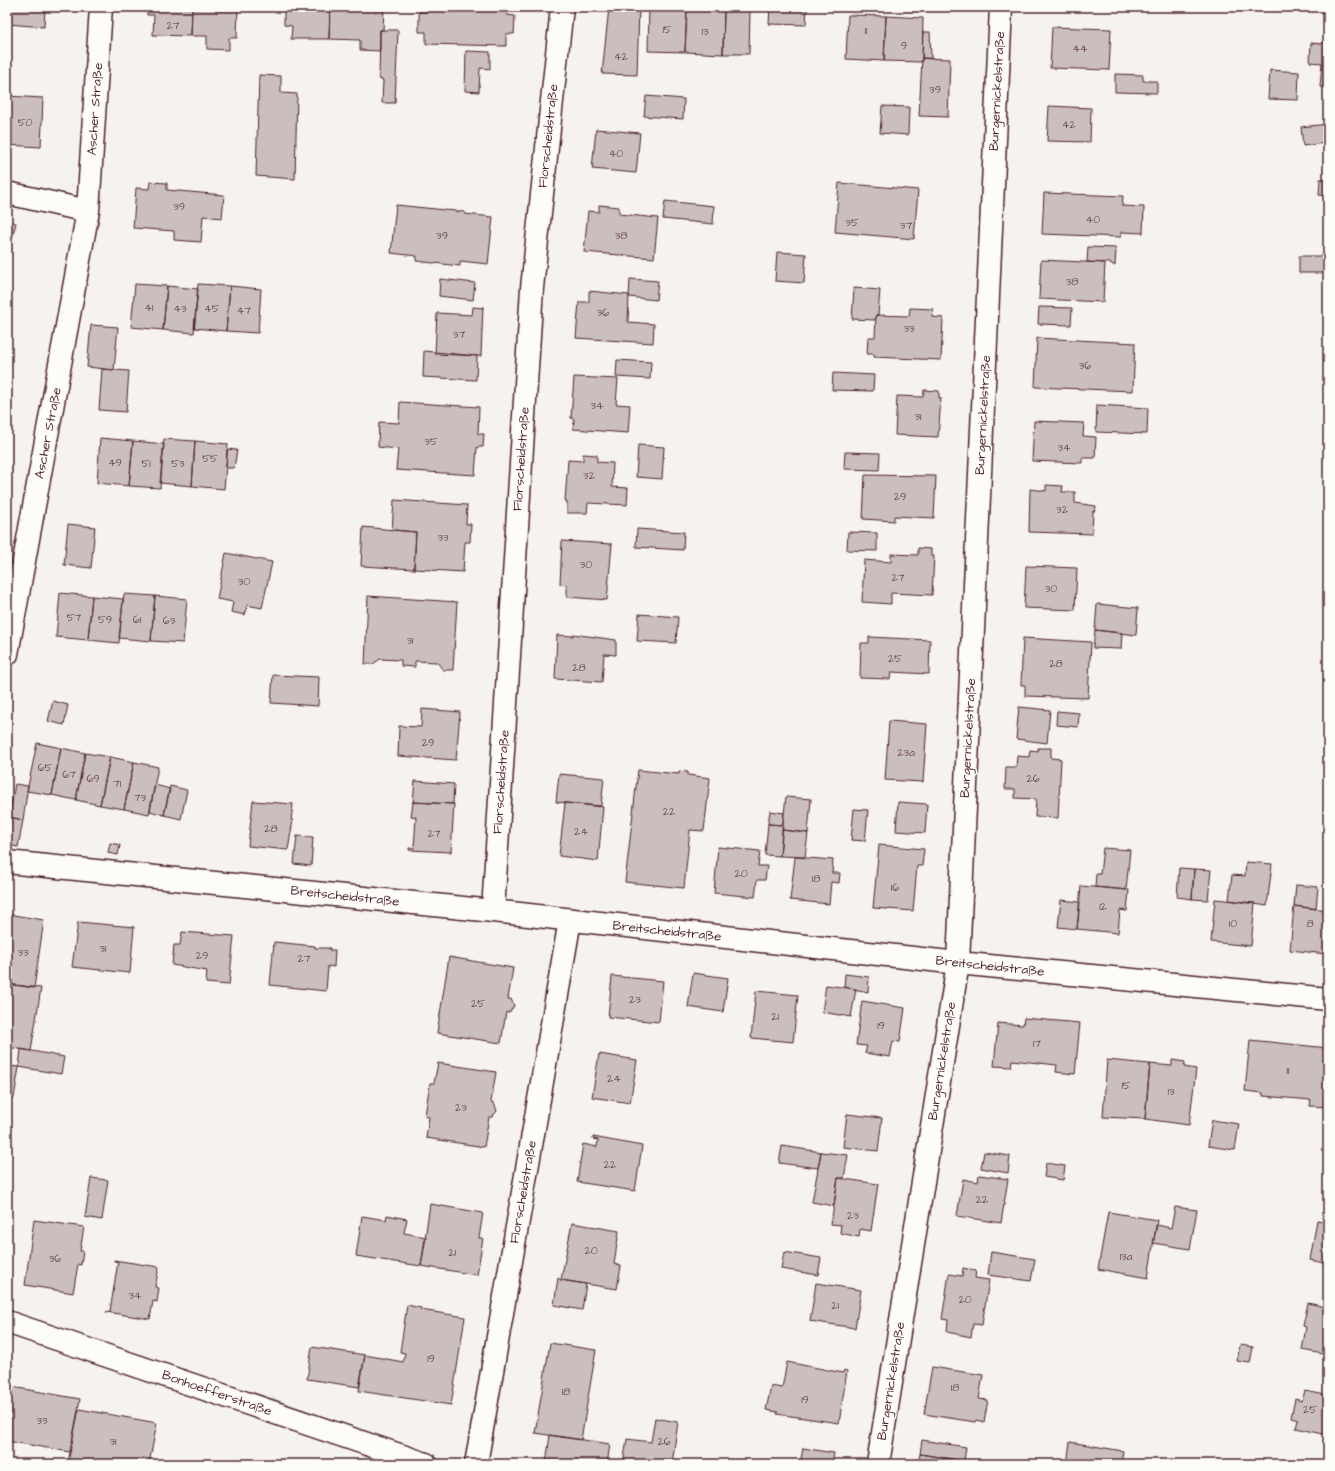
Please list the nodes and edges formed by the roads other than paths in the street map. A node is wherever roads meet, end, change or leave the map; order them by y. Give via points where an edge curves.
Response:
1 (101, 7) edge
2 (562, 7) edge
3 (1001, 7) edge
4 (7, 193) edge
5 (88, 211) junction
6 (7, 654) edge
7 (7, 862) edge
8 (493, 911) junction
9 (570, 920) junction
10 (958, 963) junction
11 (1328, 999) edge
12 (7, 1322) edge
13 (426, 1464) edge
14 (476, 1464) edge
15 (878, 1464) edge

1 - 5 street, Ascher Straße
2 - 8 street, Florscheidstraße via 532,288
3 - 10 street, Burgernickelstraße
4 - 5 street
5 - 6 street, Ascher Straße
7 - 8 street, Breitscheidstraße
8 - 9 street, Breitscheidstraße
9 - 10 street, Breitscheidstraße
9 - 14 street, Florscheidstraße
10 - 11 street, Breitscheidstraße
10 - 15 street, Burgernickelstraße
12 - 13 street, Bonhoefferstraße

